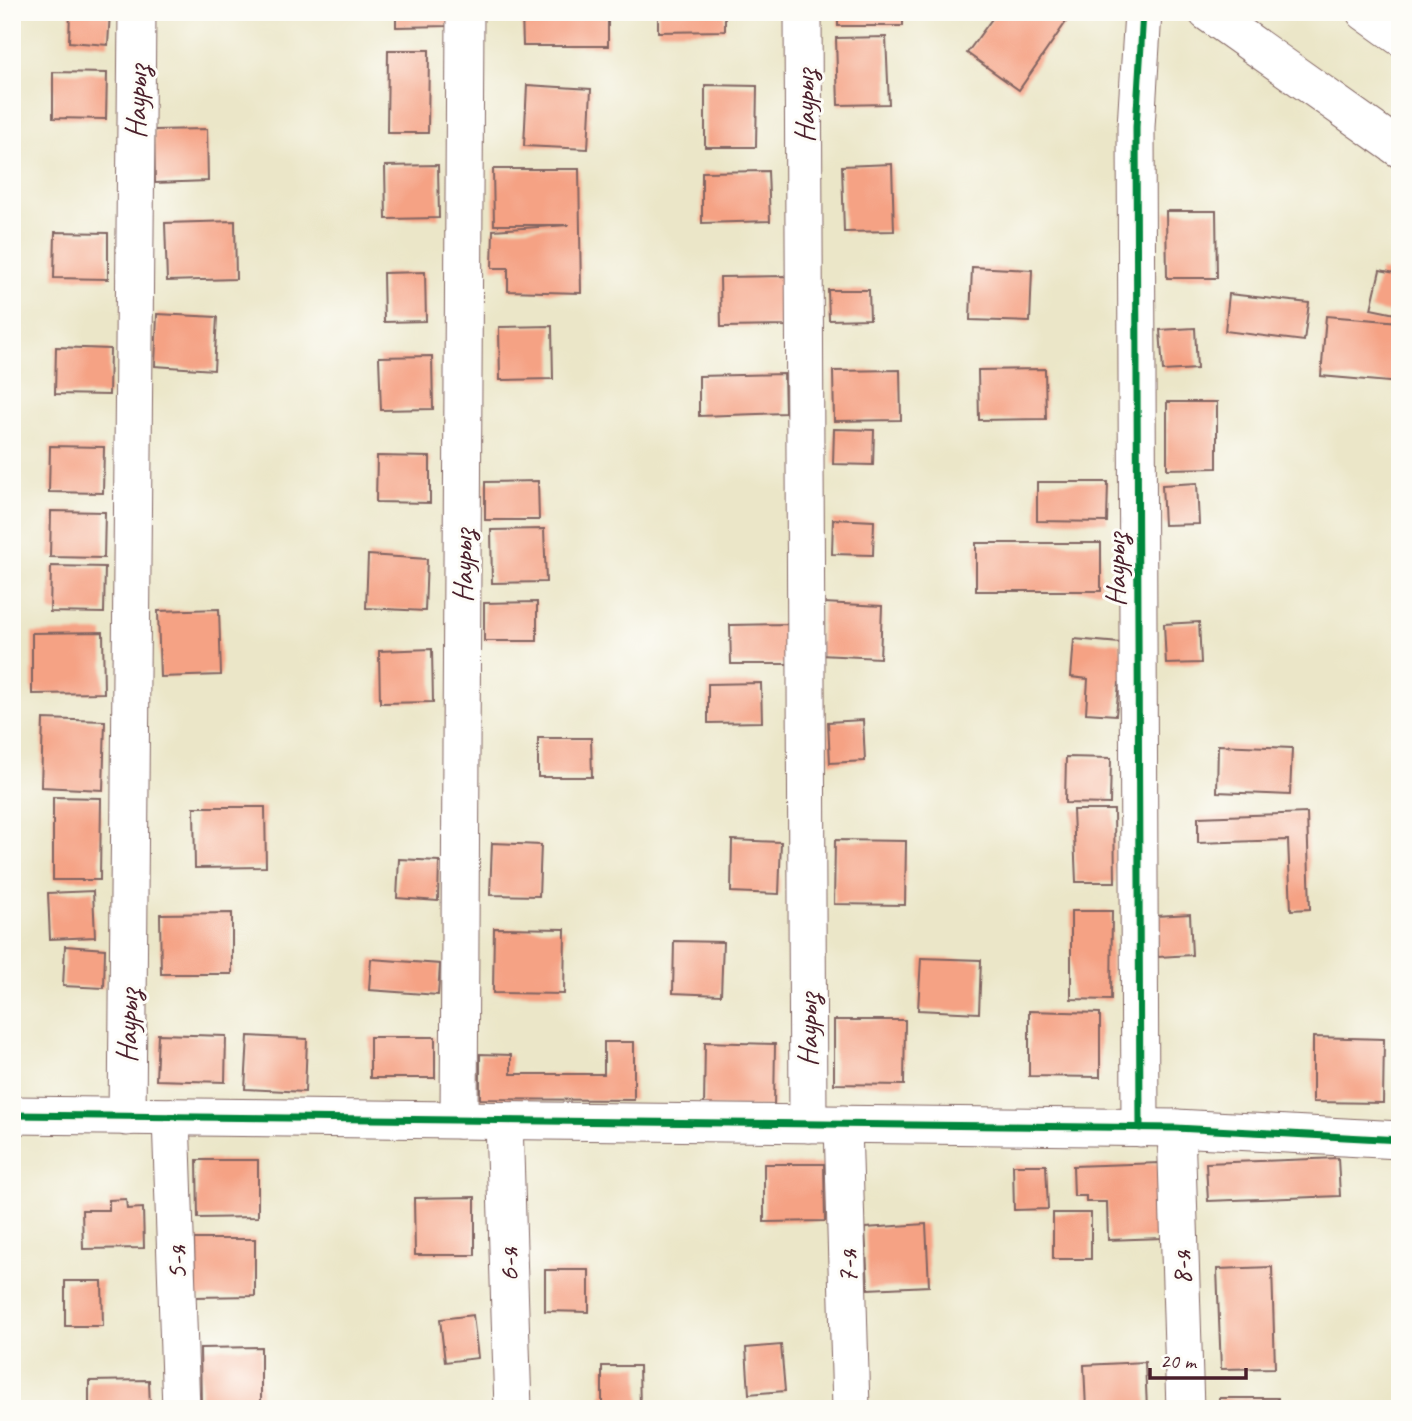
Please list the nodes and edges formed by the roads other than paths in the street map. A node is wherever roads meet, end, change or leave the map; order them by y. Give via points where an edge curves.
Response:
1 (137, 12) edge
2 (465, 12) edge
3 (803, 12) edge
4 (1143, 12) edge
5 (1207, 12) edge
6 (1365, 12) edge
7 (1400, 37) edge
8 (1400, 149) edge
9 (12, 1115) edge
10 (127, 1117) junction
11 (171, 1117) junction
12 (459, 1120) junction
13 (504, 1121) junction
14 (825, 1124) junction
15 (1158, 1128) junction
16 (1400, 1140) edge
17 (181, 1409) edge
18 (513, 1409) edge
19 (851, 1409) edge
20 (1185, 1409) edge

1 - 10 street, Наурыз
2 - 12 street, Наурыз
3 - 14 street, Наурыз
4 - 15 street, Наурыз via 1136,127
5 - 8 street
6 - 7 street
9 - 10 street
10 - 11 street
11 - 12 street
11 - 17 street, 5-я
12 - 13 street
13 - 14 street
13 - 18 street, 6-я
14 - 15 street
14 - 19 street, 7-я
15 - 16 street
15 - 20 street, 8-я

